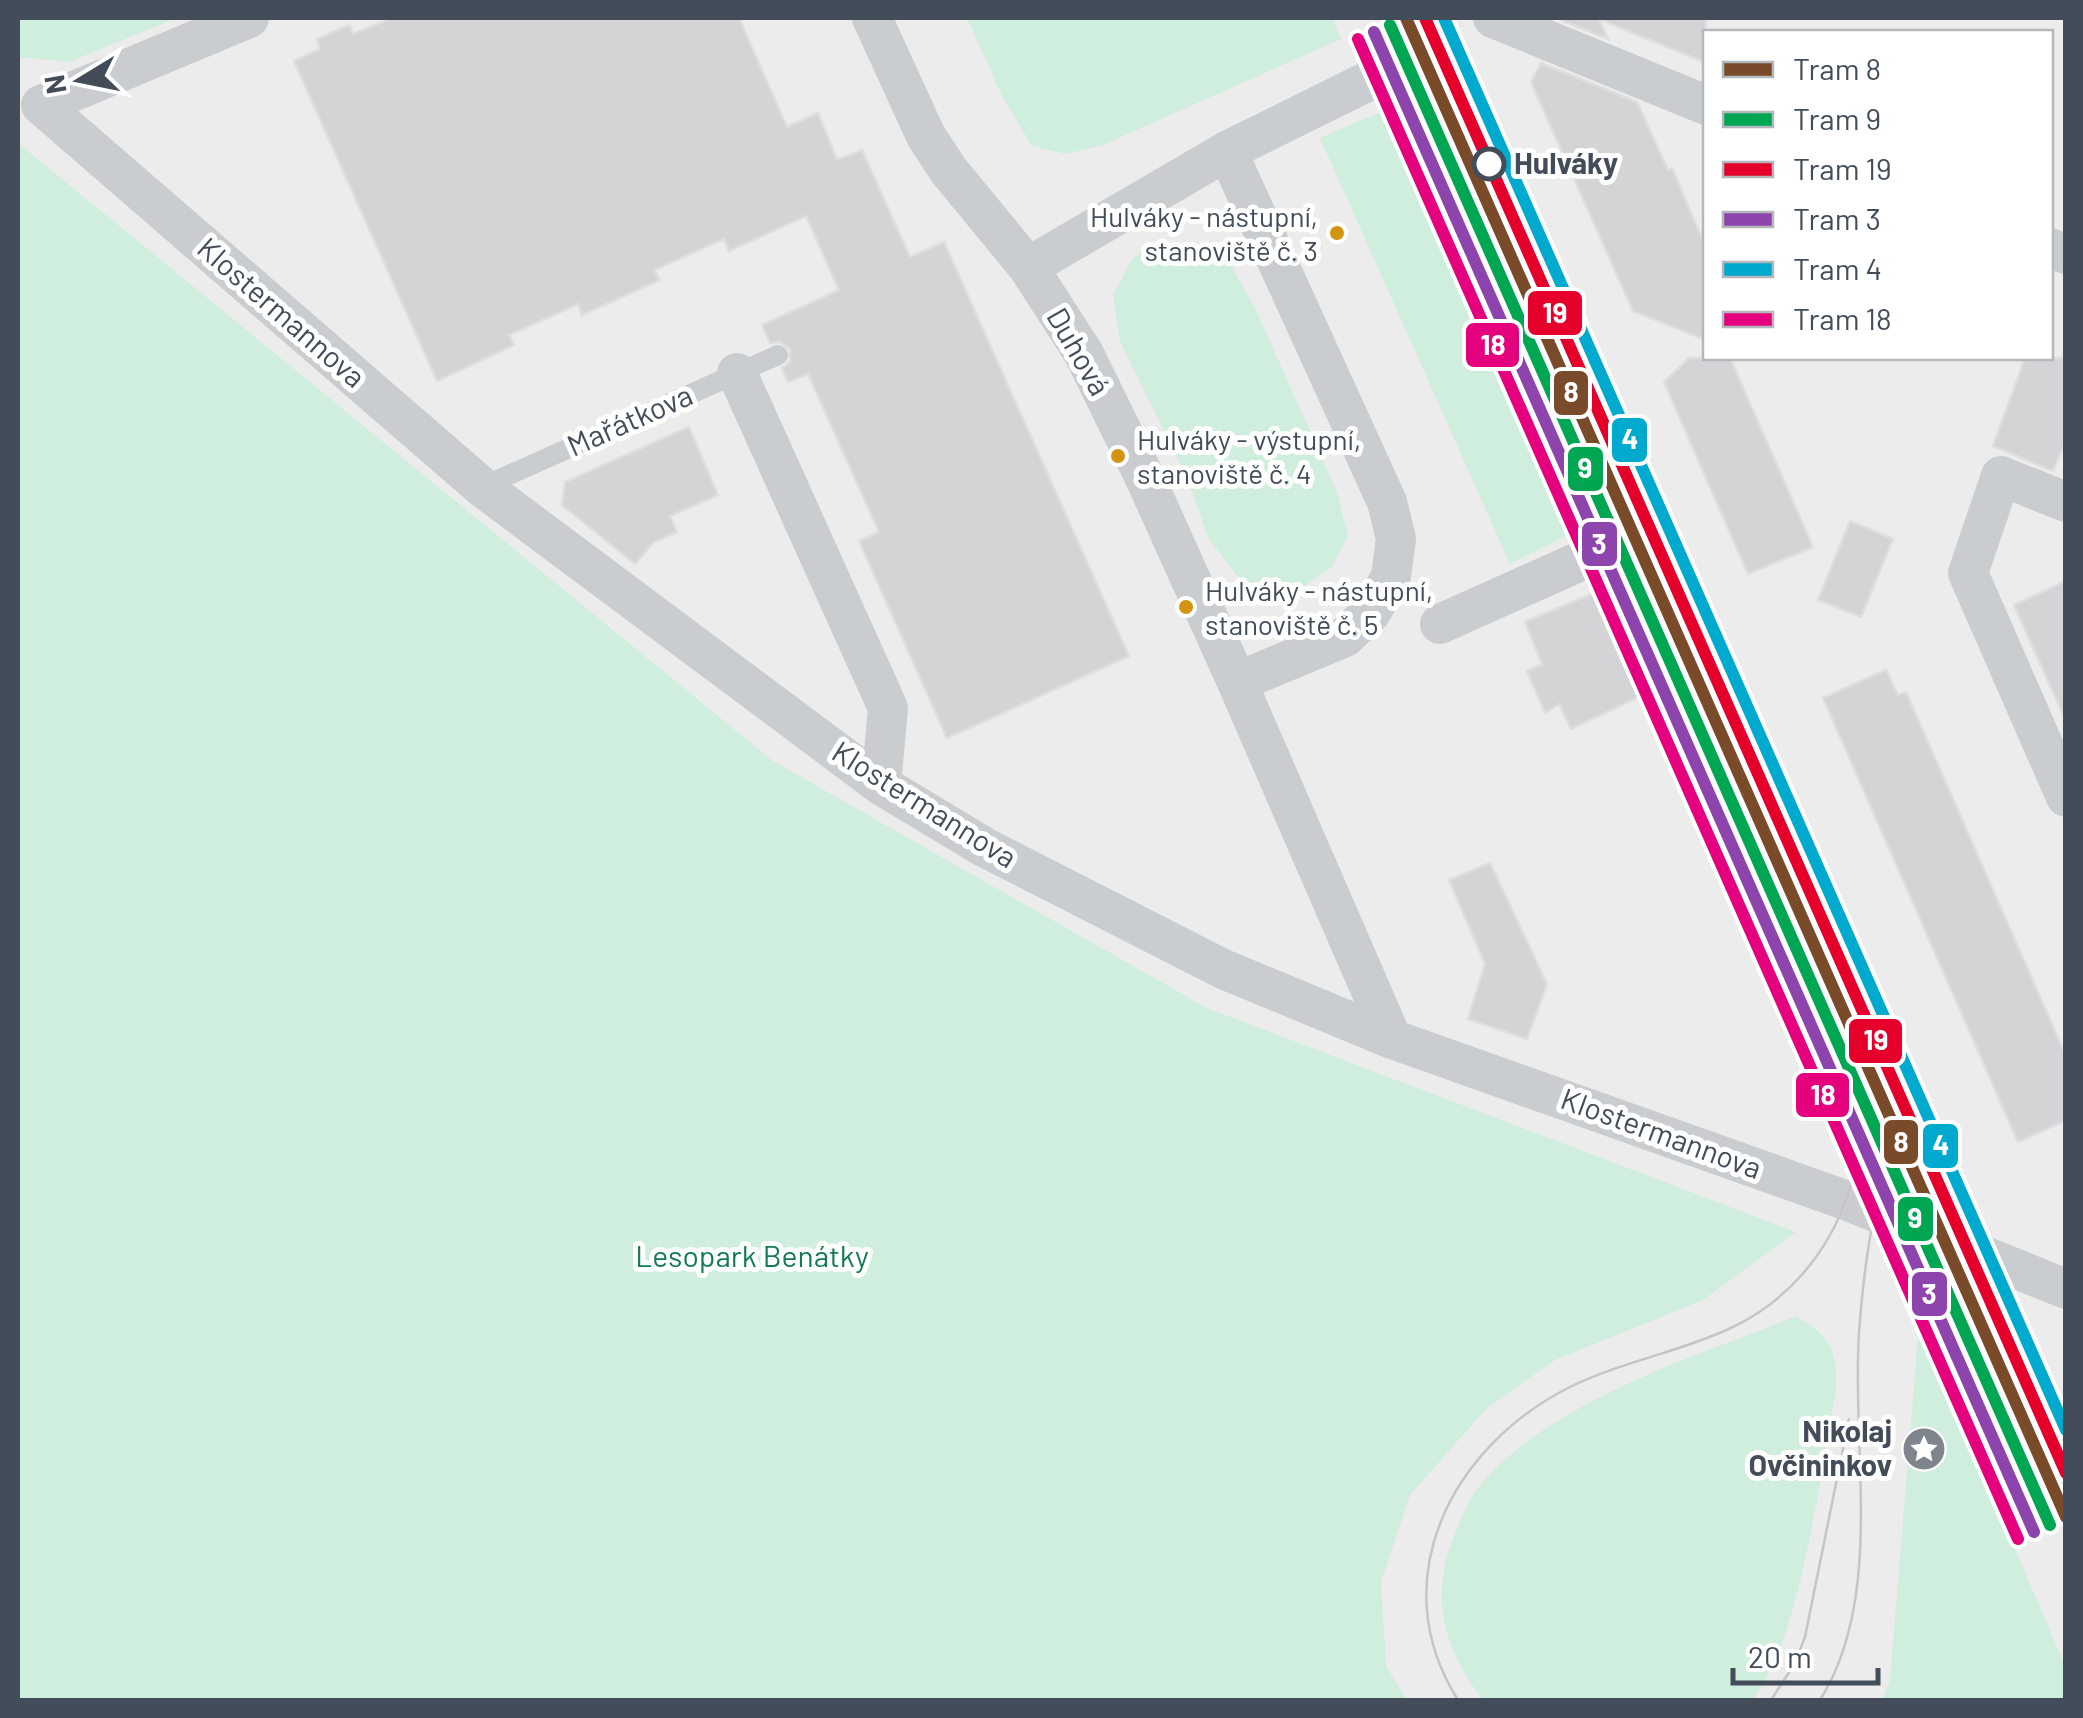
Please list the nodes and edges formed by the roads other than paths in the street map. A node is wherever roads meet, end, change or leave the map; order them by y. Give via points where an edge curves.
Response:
1 (248, 18) edge
2 (872, 18) edge
3 (1493, 18) edge
4 (1426, 33) edge
5 (1703, 104) edge
6 (1227, 151) junction
7 (1028, 267) junction
8 (778, 355) dead end
9 (737, 373) junction
10 (482, 487) junction
11 (2066, 502) edge
12 (1643, 532) junction
13 (1440, 624) dead end
14 (1237, 682) junction
15 (881, 785) junction
16 (2066, 797) edge
17 (1392, 1038) junction
18 (1959, 1244) junction
19 (2066, 1289) edge
20 (2066, 1487) edge

1 - 10 street, Klostermannova via 42,104
2 - 7 street, Duhová via 926,136
3 - 5 street
4 - 6 street
4 - 12 main road
6 - 7 street
6 - 14 street via 1387,502 1396,539 1392,576 1346,638
7 - 14 street, Duhová via 1084,354
8 - 9 lane, Mařátkova
9 - 10 lane, Mařátkova
9 - 15 street via 888,708
10 - 15 street, Klostermannova
11 - 16 street via 2002,476 1968,573
12 - 13 street
12 - 18 main road
14 - 17 street, Duhová
15 - 17 street, Klostermannova via 984,847 1223,968
17 - 18 street, Klostermannova
18 - 19 street, Klostermannova
18 - 20 main road

